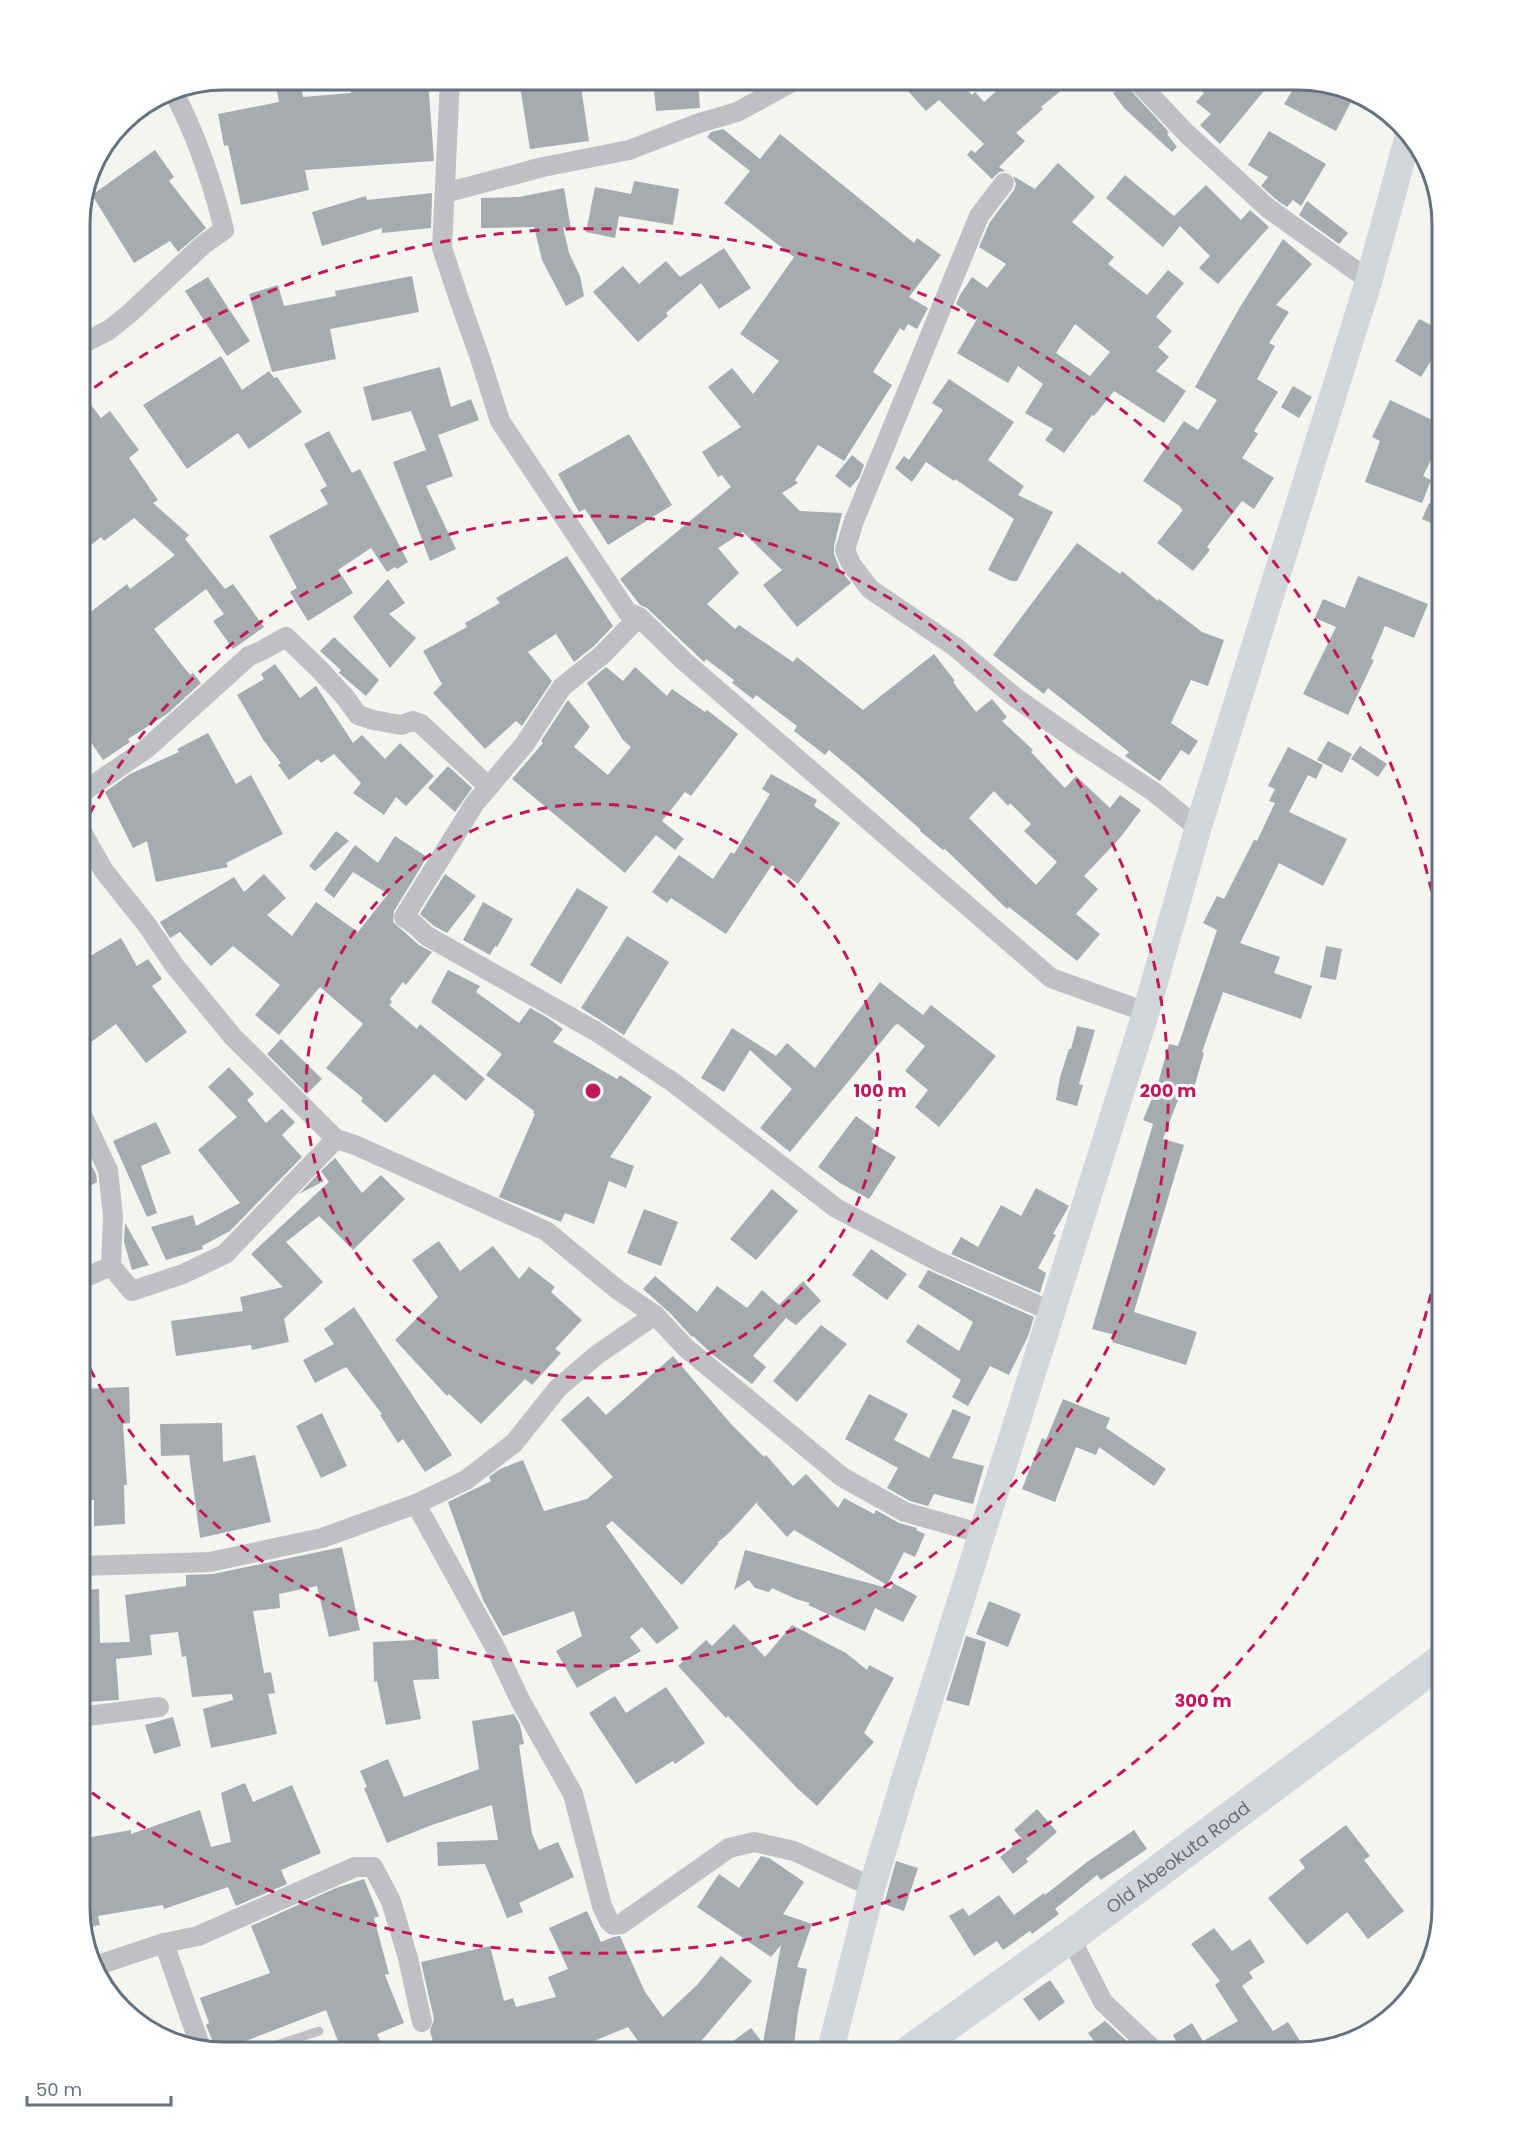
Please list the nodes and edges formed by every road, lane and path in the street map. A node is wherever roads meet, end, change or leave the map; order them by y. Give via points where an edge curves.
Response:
1 (450, 90) edge
2 (778, 90) edge
3 (1145, 90) edge
4 (177, 99) edge
5 (1406, 145) edge
6 (1004, 183) dead end
7 (445, 193) junction
8 (1368, 280) junction
9 (90, 340) edge
10 (639, 617) junction
11 (489, 787) junction
12 (90, 788) edge
13 (1198, 828) junction
14 (90, 847) edge
15 (1146, 1012) junction
16 (90, 1132) edge
17 (336, 1139) junction
18 (111, 1266) junction
19 (90, 1275) edge
20 (1053, 1312) junction
21 (655, 1315) junction
22 (416, 1504) junction
23 (983, 1534) junction
24 (90, 1566) edge
25 (1432, 1668) edge
26 (159, 1707) dead end
27 (90, 1716) edge
28 (872, 1887) junction
29 (1070, 1937) junction
30 (164, 1943) junction
31 (102, 1964) edge
32 (422, 2022) dead end
33 (319, 2031) dead end
34 (198, 2039) edge
35 (286, 2042) edge
36 (833, 2042) edge
37 (923, 2042) edge
38 (1145, 2042) edge

1 - 7 street
2 - 7 street via 737,112 629,150 543,166
3 - 8 street via 1269,209
4 - 9 street via 214,191 224,230 129,314
5 - 8 street
6 - 13 street via 979,216 845,550 850,564 870,589 954,646 1026,705 1154,792
7 - 10 street via 442,248 500,422 628,613
8 - 13 street
10 - 11 street via 602,655 562,687 524,745
10 - 15 street via 684,661 1051,978
11 - 12 street via 421,724 412,721 401,725 358,715 286,637 249,656 146,749
11 - 20 street via 404,917 427,936 597,1032 674,1083 836,1208 937,1261
13 - 15 street
14 - 17 street via 104,872 233,1037
15 - 20 street
16 - 18 street via 108,1170 113,1216
17 - 18 street via 225,1254 183,1274 132,1291
17 - 21 street via 546,1231
18 - 19 street
20 - 23 street
21 - 22 street via 598,1354 558,1388 514,1443 466,1480
21 - 23 street via 686,1348 842,1478 905,1512
22 - 24 street via 322,1538 210,1562
22 - 28 street via 573,1794 602,1906 613,1925 621,1924 729,1848 754,1842 794,1851
23 - 28 street
25 - 29 highway, Old Abeokuta Road
26 - 27 street
28 - 36 street
29 - 37 highway, Old Abeokuta Road
29 - 38 street via 1103,2002
30 - 31 street
30 - 32 street via 198,1936 355,1867 373,1867 391,1901
30 - 34 street
33 - 35 lane

